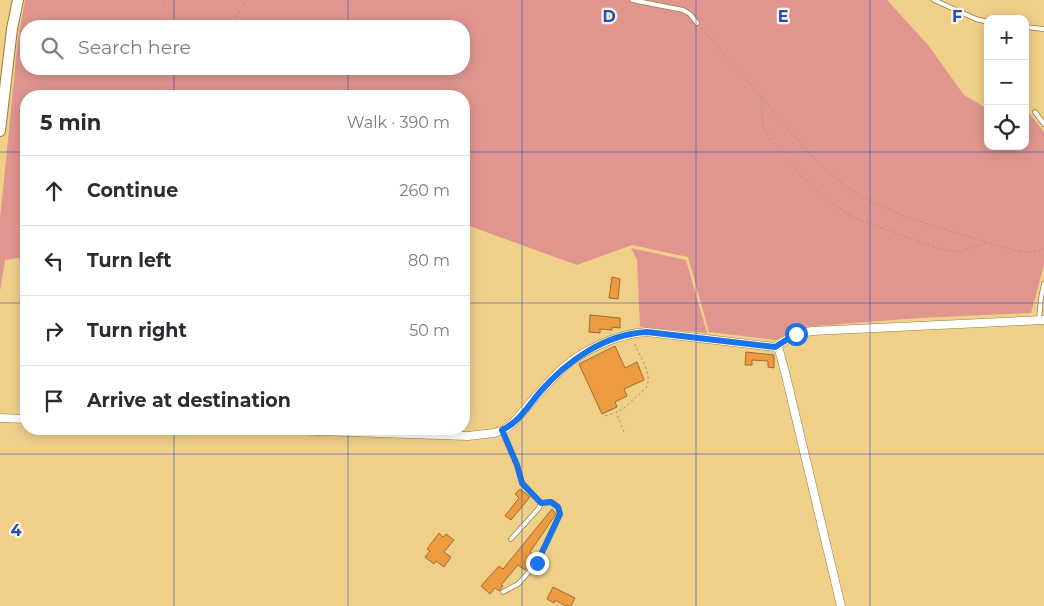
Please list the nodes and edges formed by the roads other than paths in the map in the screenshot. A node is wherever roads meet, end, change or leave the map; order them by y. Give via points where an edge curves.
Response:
1 (18, 0) edge
2 (632, 0) edge
3 (934, 0) edge
4 (984, 21) edge
5 (698, 22) road end
6 (1029, 27) edge
7 (1044, 29) edge
8 (1035, 112) dead end
9 (1044, 124) edge
10 (0, 131) edge
11 (1044, 284) edge
12 (1042, 320) edge
13 (775, 347) junction
14 (0, 418) edge
15 (20, 419) edge
16 (502, 430) junction
17 (438, 435) edge
18 (541, 503) junction
19 (511, 539) dead end
20 (503, 592) dead end
21 (841, 606) edge

1 - 10 street
2 - 5 lane via 683,10
3 - 4 lane
6 - 7 lane
8 - 9 lane
11 - 12 lane via 1040,298
12 - 13 street via 812,331 796,334
13 - 16 street via 647,332 631,334 606,342 564,367 513,423
13 - 21 street via 785,372
14 - 15 street
16 - 17 street via 468,436
16 - 18 lane via 522,483
18 - 19 lane
18 - 20 lane via 551,502 558,507 560,514 554,530 537,563 518,584

